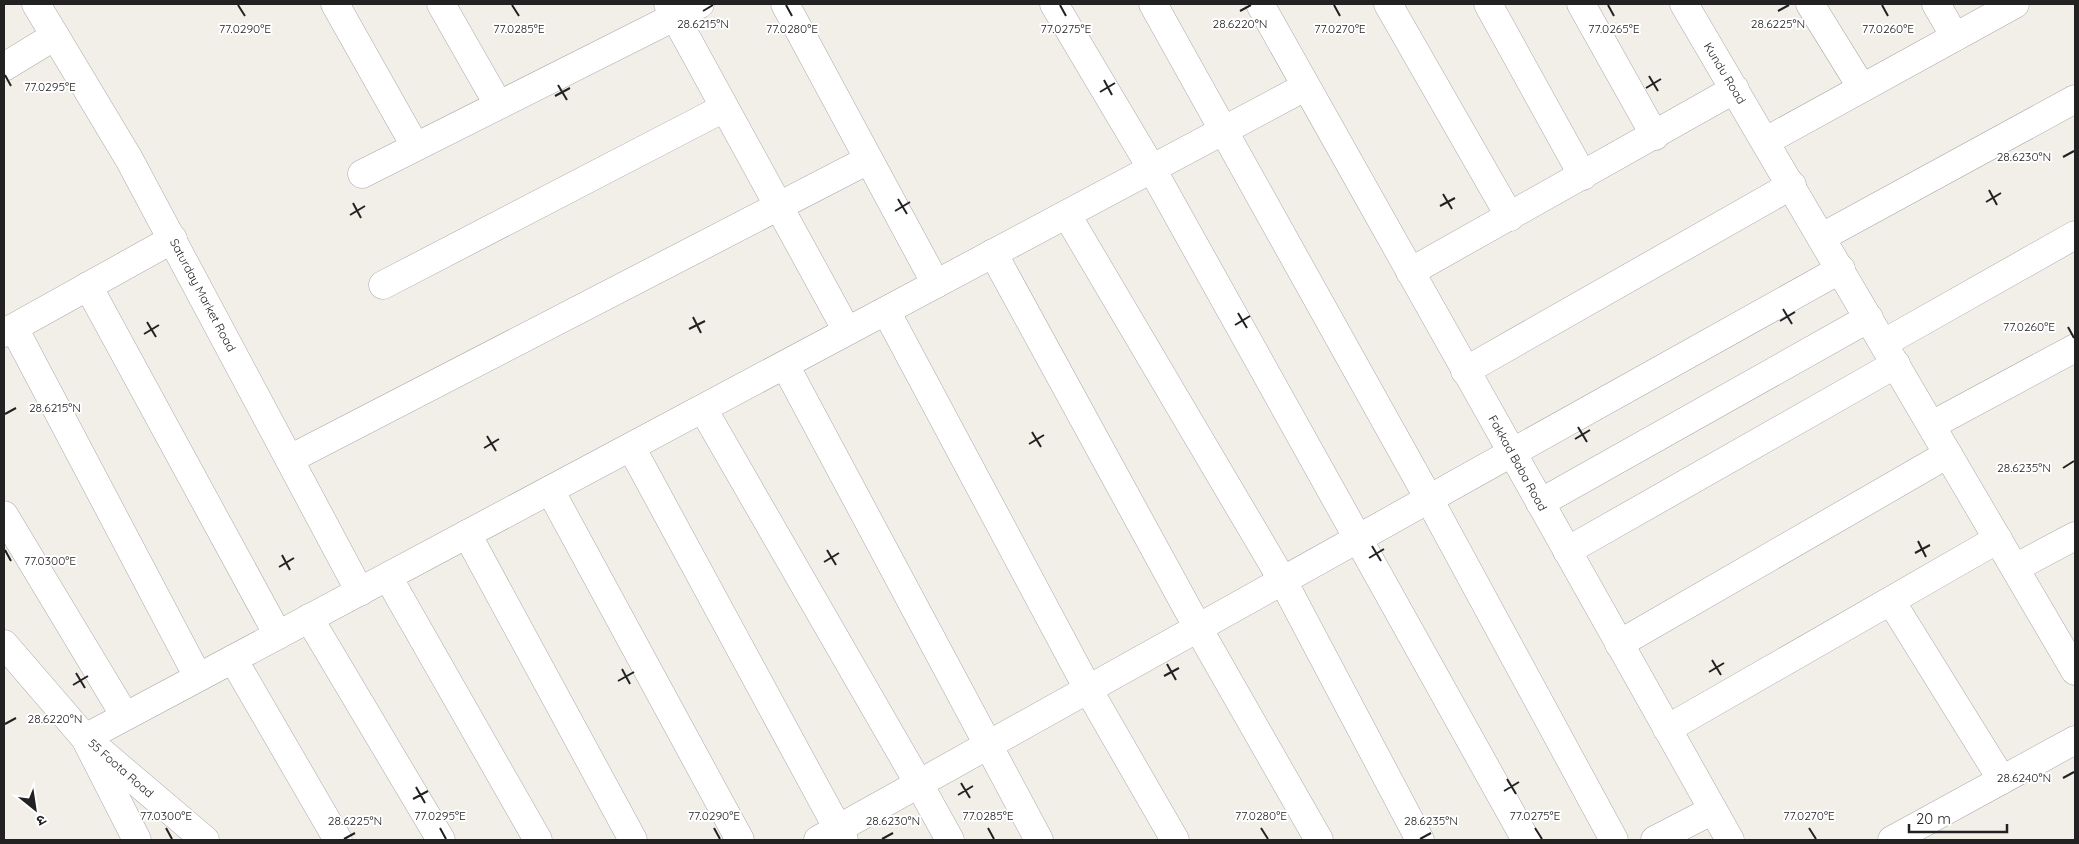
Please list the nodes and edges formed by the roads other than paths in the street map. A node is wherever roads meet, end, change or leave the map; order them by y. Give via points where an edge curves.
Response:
1 (36, 4) edge
2 (335, 4) edge
3 (441, 4) edge
4 (700, 4) edge
5 (785, 4) edge
6 (1054, 4) edge
7 (1153, 4) edge
8 (1260, 4) edge
9 (1388, 4) edge
10 (1488, 4) edge
11 (1581, 4) edge
12 (1684, 4) edge
13 (1810, 4) edge
14 (1936, 4) edge
15 (2015, 4) edge
16 (671, 11) edge
17 (55, 36) junction
18 (1955, 37) junction
19 (4, 67) edge
20 (1305, 87) junction
21 (1862, 88) junction
22 (1735, 90) junction
23 (2075, 99) edge
24 (498, 104) junction
25 (724, 108) junction
26 (1223, 131) junction
27 (1654, 136) junction
28 (1766, 141) junction
29 (415, 146) junction
30 (868, 160) junction
31 (1152, 169) junction
32 (362, 174) dead end
33 (1583, 176) junction
34 (1792, 185) junction
35 (778, 206) junction
36 (1067, 215) junction
37 (1510, 217) junction
38 (2075, 236) edge
39 (1822, 237) junction
40 (173, 239) junction
41 (993, 253) junction
42 (1841, 269) junction
43 (1410, 272) junction
44 (936, 284) junction
45 (384, 285) dead end
46 (88, 286) junction
47 (886, 311) junction
48 (1869, 318) junction
49 (9, 330) edge
50 (847, 331) junction
51 (2075, 348) edge
52 (1890, 353) junction
53 (785, 365) junction
54 (1465, 371) junction
55 (703, 409) junction
56 (1932, 425) junction
57 (630, 447) junction
58 (1512, 453) junction
59 (1948, 454) junction
60 (290, 459) junction
61 (550, 490) junction
62 (1429, 499) junction
63 (1540, 503) junction
64 (4, 515) edge
65 (467, 534) junction
66 (2075, 536) edge
67 (1358, 539) junction
68 (1998, 539) junction
69 (1567, 551) junction
70 (2015, 568) junction
71 (388, 576) junction
72 (1283, 581) junction
73 (360, 592) junction
74 (1891, 601) junction
75 (309, 618) junction
76 (1198, 628) junction
77 (278, 635) junction
78 (4, 644) edge
79 (1619, 644) junction
80 (233, 659) junction
81 (2075, 670) edge
82 (198, 678) junction
83 (1088, 689) junction
84 (125, 716) junction
85 (1667, 729) junction
86 (86, 738) junction
87 (2075, 740) edge
88 (988, 745) junction
89 (2002, 780) junction
90 (919, 784) junction
91 (1713, 810) junction
92 (833, 837) edge
93 (137, 840) edge
94 (205, 840) edge
95 (338, 840) edge
96 (441, 840) edge
97 (538, 840) edge
98 (633, 840) edge
99 (740, 840) edge
100 (950, 840) edge
101 (1039, 840) edge
102 (1175, 840) edge
103 (1319, 840) edge
104 (1420, 840) edge
105 (1526, 840) edge
106 (1614, 840) edge
107 (1656, 840) edge
108 (1730, 840) edge
109 (1892, 840) edge

1 - 17 street, Saturday Market Road
2 - 29 street
3 - 24 street
4 - 16 street
5 - 30 street
6 - 31 street
7 - 26 street
8 - 20 street, Fakkad Baba Road
9 - 37 street
10 - 33 street
11 - 27 street
12 - 22 street, Kundu Road
13 - 21 street
14 - 18 street
15 - 18 street
16 - 24 street
16 - 25 street
17 - 19 street
17 - 40 street, Saturday Market Road
18 - 21 street
20 - 26 street
20 - 43 street, Fakkad Baba Road
21 - 28 street
22 - 27 street
22 - 28 street, Kundu Road
23 - 39 street
24 - 29 street
25 - 35 street
25 - 45 street
26 - 31 street
26 - 62 street
27 - 33 street
28 - 34 street, Kundu Road
29 - 32 street
30 - 35 street
30 - 44 street
31 - 36 street
31 - 67 street
33 - 37 street
34 - 39 street, Kundu Road
34 - 54 street
35 - 50 street
35 - 60 street
36 - 41 street
36 - 72 street
37 - 43 street
38 - 52 street
39 - 42 street, Kundu Road
40 - 46 street
40 - 60 street, Saturday Market Road
41 - 44 street
41 - 76 street
42 - 48 street, Kundu Road
42 - 58 street
43 - 54 street, Fakkad Baba Road
44 - 47 street
46 - 49 street
46 - 77 street
47 - 50 street
47 - 83 street
48 - 52 street, Kundu Road
48 - 63 street
49 - 82 street
50 - 53 street
51 - 56 street
52 - 56 street, Kundu Road
52 - 69 street
53 - 55 street
53 - 88 street
54 - 58 street, Fakkad Baba Road
55 - 57 street
55 - 90 street
56 - 59 street, Kundu Road
57 - 61 street
57 - 92 street
58 - 62 street
58 - 63 street, Fakkad Baba Road
59 - 68 street, Kundu Road
59 - 79 street
60 - 73 street, Saturday Market Road
61 - 65 street
61 - 99 street
62 - 67 street
62 - 106 street
63 - 69 street, Fakkad Baba Road
64 - 84 street
65 - 71 street
65 - 98 street
66 - 70 street
67 - 72 street
67 - 105 street
68 - 70 street, Kundu Road
68 - 74 street
69 - 79 street, Fakkad Baba Road
70 - 81 street, Kundu Road
71 - 73 street
71 - 97 street
72 - 76 street
72 - 104 street
73 - 75 street
74 - 85 street
74 - 89 street
75 - 77 street
75 - 96 street
76 - 83 street
76 - 103 street
77 - 80 street
78 - 86 street, 55 Foota Road
79 - 85 street, Fakkad Baba Road
80 - 82 street
80 - 95 street
82 - 84 street
83 - 88 street
83 - 102 street
84 - 86 street
85 - 91 street, Fakkad Baba Road
86 - 93 street
86 - 94 street, 55 Foota Road
87 - 89 street
88 - 90 street
88 - 101 street
89 - 109 street
90 - 92 street
90 - 100 street
91 - 107 street
91 - 108 street, Fakkad Baba Road

